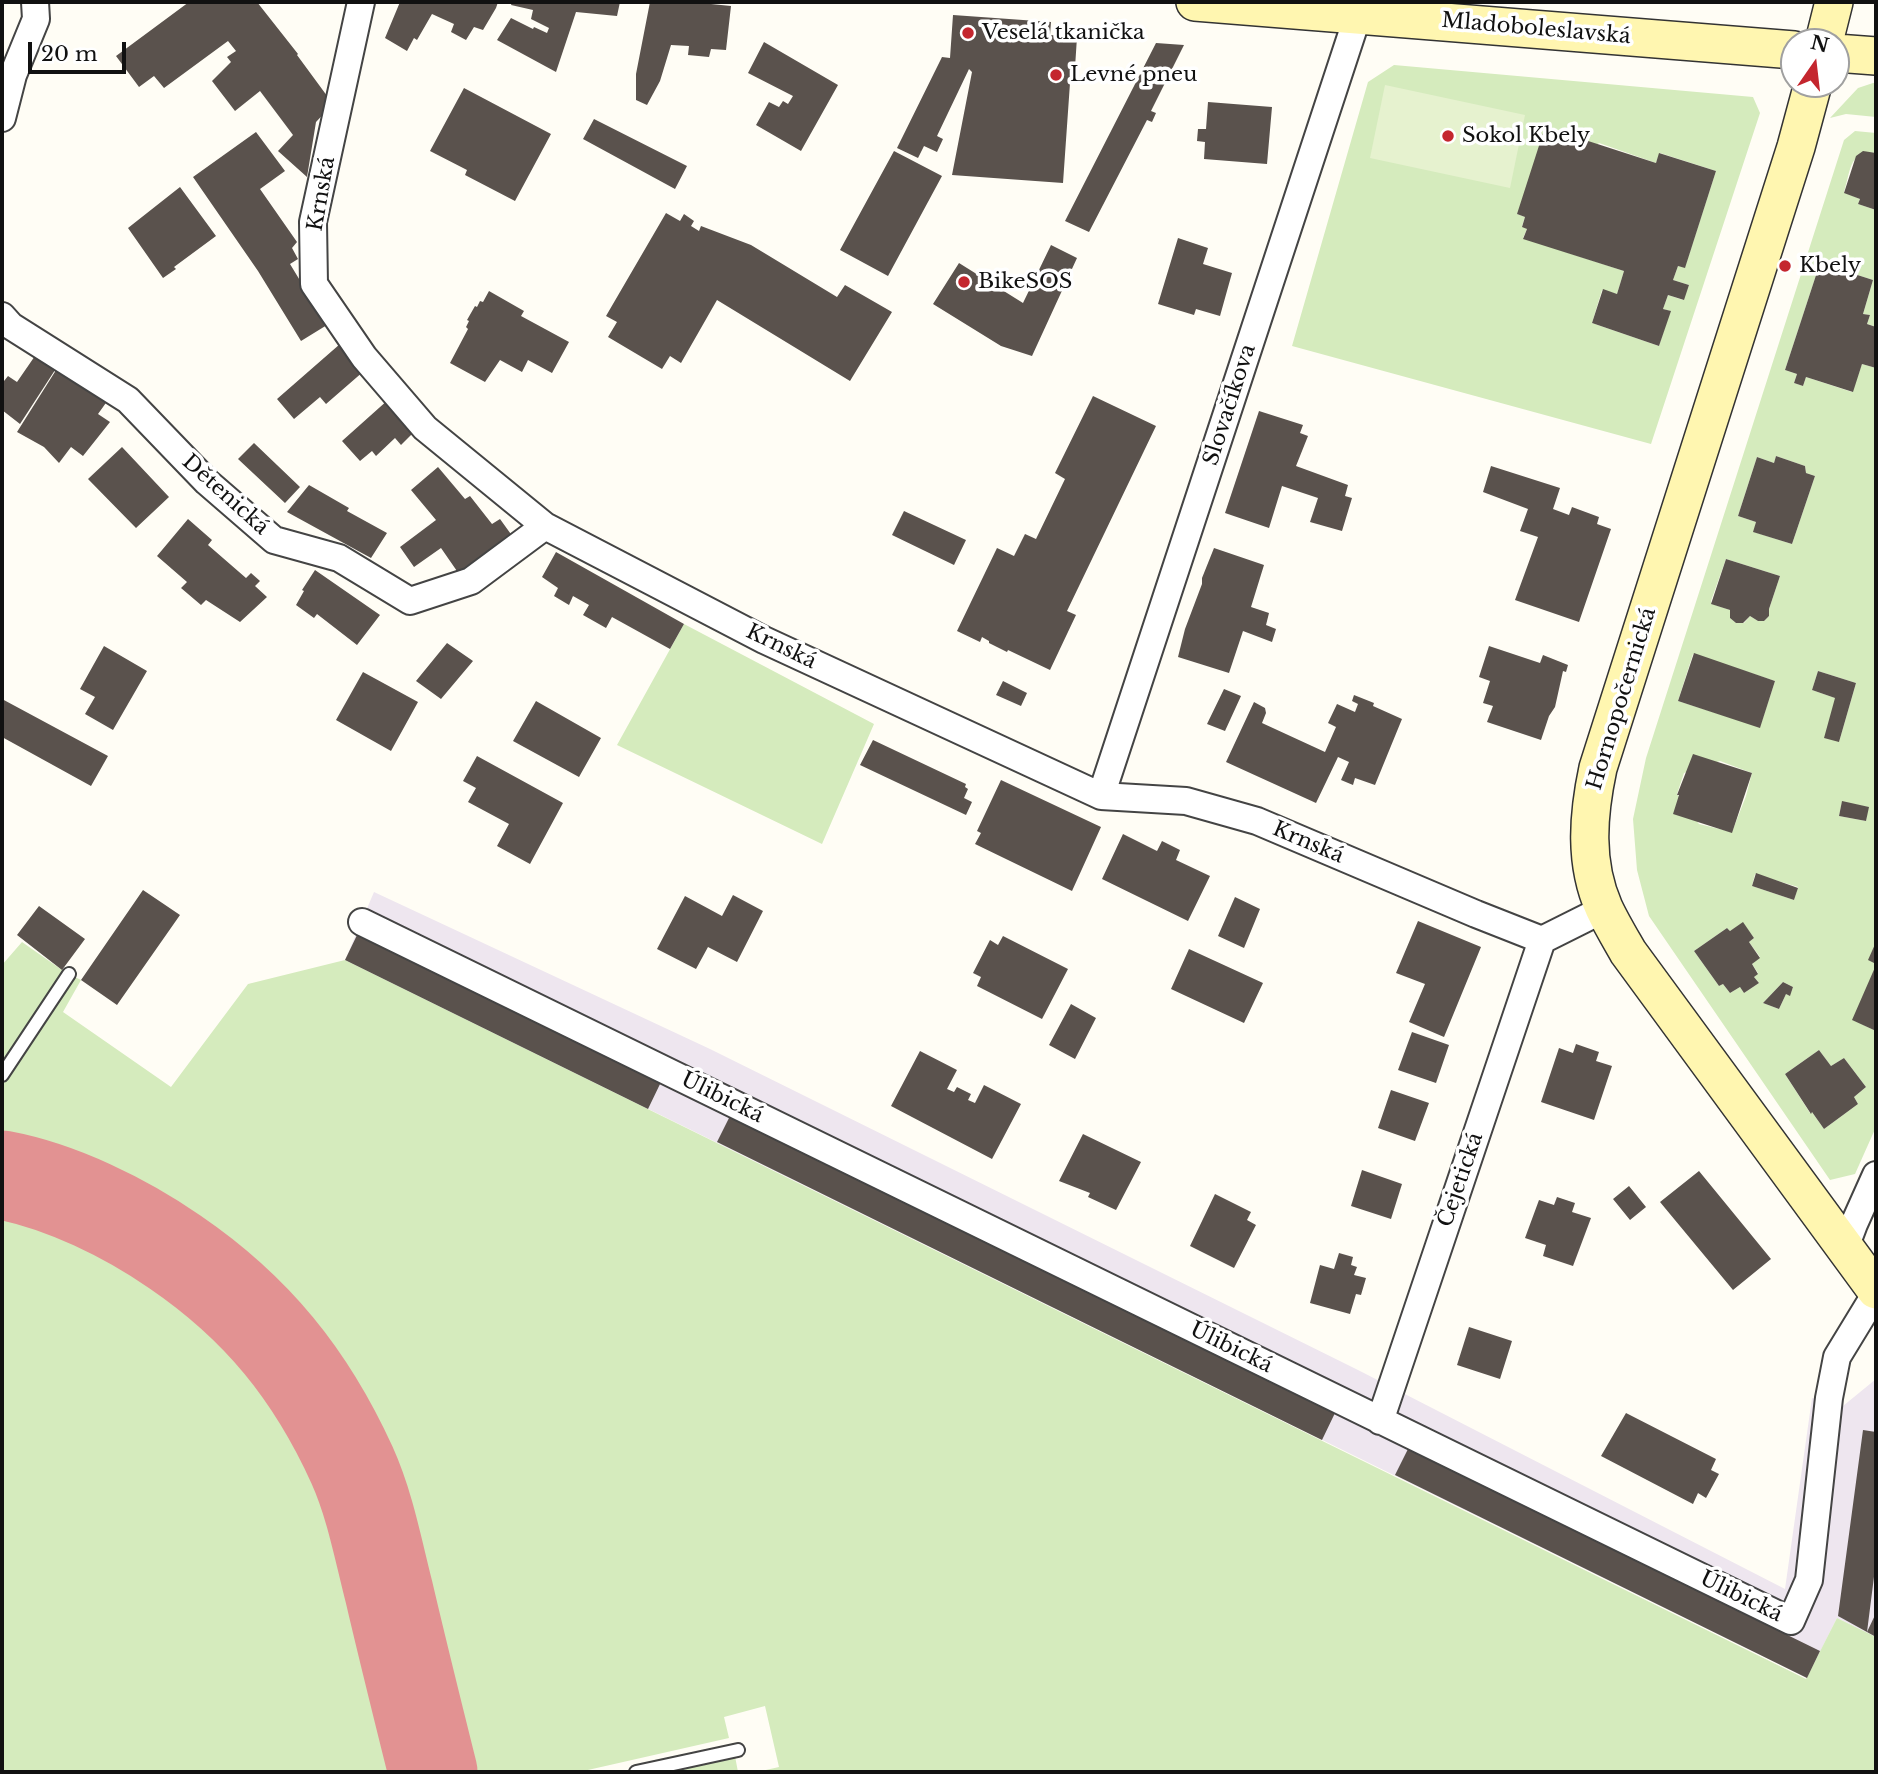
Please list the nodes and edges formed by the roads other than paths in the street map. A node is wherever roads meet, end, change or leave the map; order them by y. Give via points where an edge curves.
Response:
1 (35, 2) edge
2 (361, 2) edge
3 (1195, 2) edge
4 (1833, 2) edge
5 (1358, 15) junction
6 (1827, 28) edge
7 (1780, 49) edge
8 (1850, 54) edge
9 (1876, 56) edge
10 (8, 76) edge
11 (1809, 98) edge
12 (2, 118) edge
13 (2, 316) edge
14 (545, 526) junction
15 (1101, 796) junction
16 (1604, 909) junction
17 (362, 922) dead end
18 (1542, 940) junction
19 (69, 974) dead end
20 (2, 1075) edge
21 (1876, 1175) edge
22 (1845, 1248) junction
23 (1876, 1292) edge
24 (1380, 1421) junction
25 (738, 1750) dead end
26 (636, 1772) edge

1 - 10 street via 36,19
2 - 14 street, Krnská via 313,222 314,284 365,357 425,428
3 - 5 street, Mladoboleslavská
4 - 6 street
5 - 7 street, Mladoboleslavská
5 - 15 street, Slovačíkova
8 - 9 street
10 - 12 street
11 - 16 street, Hornopočernická via 1598,768 1589,830 1592,866
13 - 14 street, Dětenická via 128,400 207,482 274,540 339,558 410,601 471,581
14 - 15 street, Krnská via 764,640
15 - 18 street, Krnská via 1186,802 1257,821
16 - 18 street
16 - 22 street, Hornopočernická via 1628,952
17 - 24 street, Úlibická
18 - 24 street, Čejetická
19 - 20 lane
21 - 22 street
22 - 23 street, Hornopočernická
23 - 24 street, Úlibická via 1837,1357 1809,1580 1791,1621
25 - 26 lane

